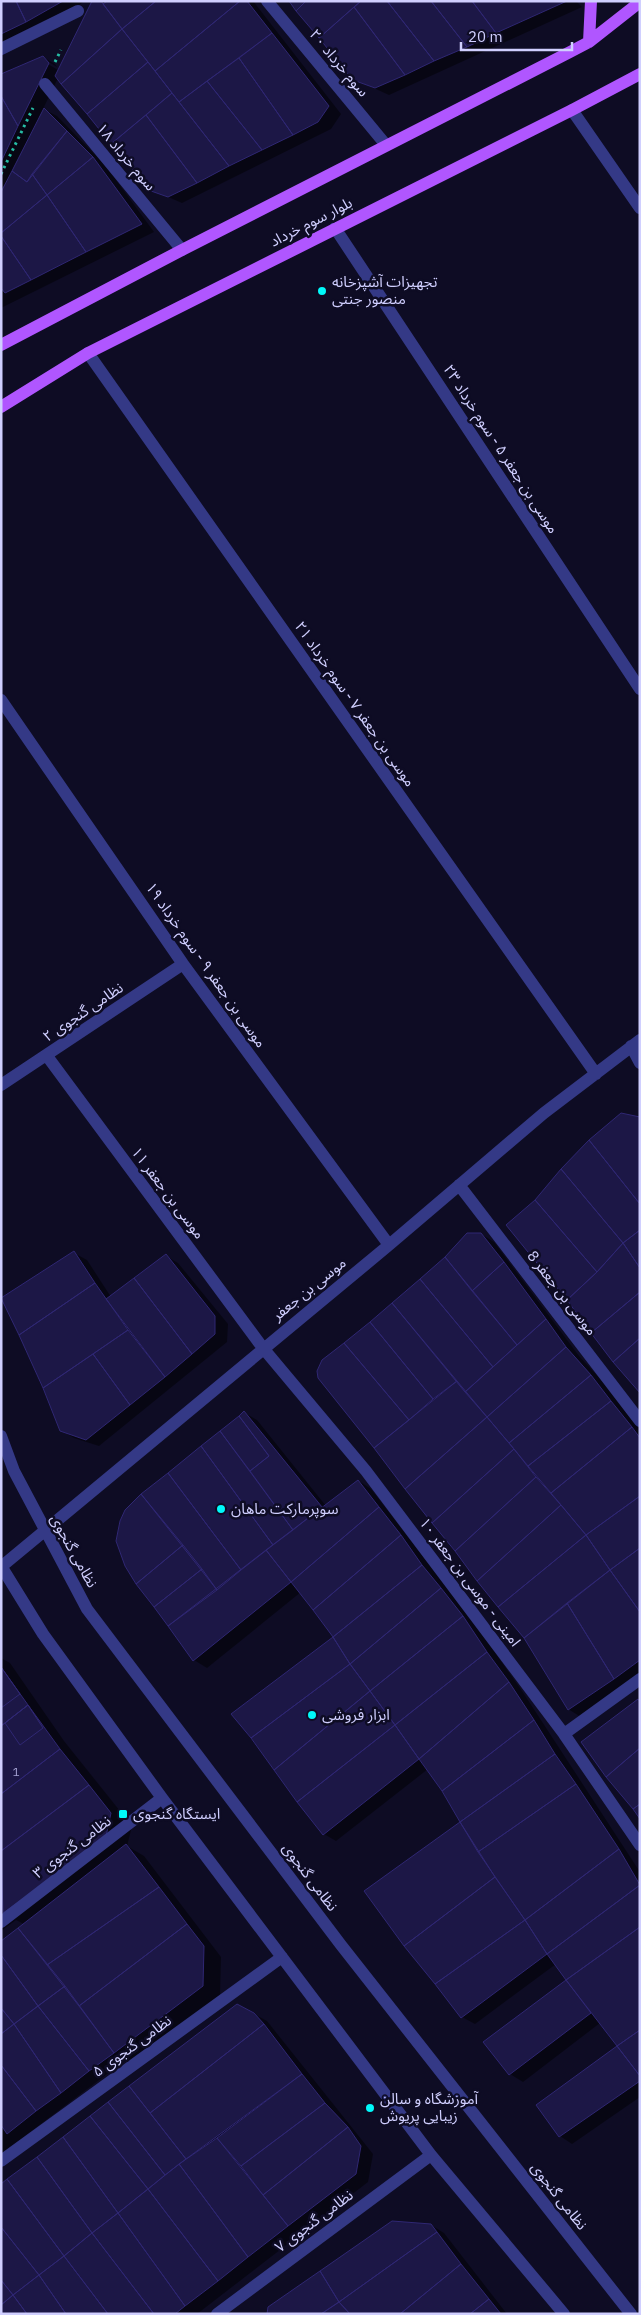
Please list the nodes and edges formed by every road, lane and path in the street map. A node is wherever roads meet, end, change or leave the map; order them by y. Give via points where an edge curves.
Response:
1 (266, 1) edge
2 (591, 1) edge
3 (640, 2) edge
4 (78, 11) dead end
5 (589, 42) junction
6 (1, 49) edge
7 (640, 74) edge
8 (45, 84) dead end
9 (572, 110) junction
10 (386, 145) junction
11 (640, 208) edge
12 (335, 228) junction
13 (182, 250) junction
14 (1, 345) edge
15 (88, 353) junction
16 (1, 407) edge
17 (640, 689) edge
18 (1, 700) edge
19 (183, 964) junction
20 (636, 1043) edge
21 (47, 1056) junction
22 (640, 1063) edge
23 (596, 1074) junction
24 (1, 1085) edge
25 (459, 1186) junction
26 (389, 1245) junction
27 (263, 1348) junction
28 (640, 1421) edge
29 (1, 1436) edge
30 (44, 1531) junction
31 (1, 1567) edge
32 (640, 1680) edge
33 (564, 1734) junction
34 (162, 1798) junction
35 (640, 1845) edge
36 (1, 1922) edge
37 (282, 1957) junction
38 (430, 2155) junction
39 (1, 2161) edge
40 (231, 2309) edge
41 (217, 2314) edge
42 (564, 2314) edge
43 (631, 2314) edge

1 - 10 street, سوم خرداد ۲۰
2 - 5 main road
3 - 5 main road
4 - 6 street
5 - 10 main road
7 - 9 main road, بلوار سوم خرداد
8 - 13 street, سوم خرداد ۱۸
9 - 11 street
9 - 12 main road, بلوار سوم خرداد
10 - 13 main road
12 - 15 main road, بلوار سوم خرداد
12 - 17 street, موسی بن جعفر ۵ - سوم خرداد ۲۳
13 - 14 main road
15 - 16 main road, بلوار سوم خرداد
15 - 23 street, موسی بن جعفر ۷ - سوم خرداد ۲۱
18 - 19 street, موسی بن جعفر ۹ - سوم خرداد ۱۹
19 - 21 street, نظامی گنجوی ۲
19 - 26 street, موسی بن جعفر ۹ - سوم خرداد ۱۹
20 - 22 street
20 - 23 street, موسی بن جعفر
21 - 24 street, نظامی گنجوی ۲
21 - 27 street, موسی بن جعفر ۱۱
23 - 25 street, موسی بن جعفر via 544,1113
25 - 26 street, موسی بن جعفر
25 - 28 street, موسی بن جعفر 8
26 - 27 street, موسی بن جعفر
27 - 30 street, موسی بن جعفر
27 - 33 street, امینی - موسی بن جعفر ۱۰ via 366,1471
29 - 30 street, نظامی گنجوی via 14,1471
30 - 31 street, موسی بن جعفر
30 - 43 street, نظامی گنجوی via 87,1609 341,1945
31 - 34 street via 43,1634
32 - 33 street
33 - 35 street, امینی - موسی بن جعفر ۱۰
34 - 36 street, نظامی گنجوی ۳
34 - 37 street
37 - 38 street
37 - 39 street, نظامی گنجوی ۵
38 - 40 street, نظامی گنجوی ۷
38 - 42 street
40 - 41 street, نظامی گنجوی ۷

